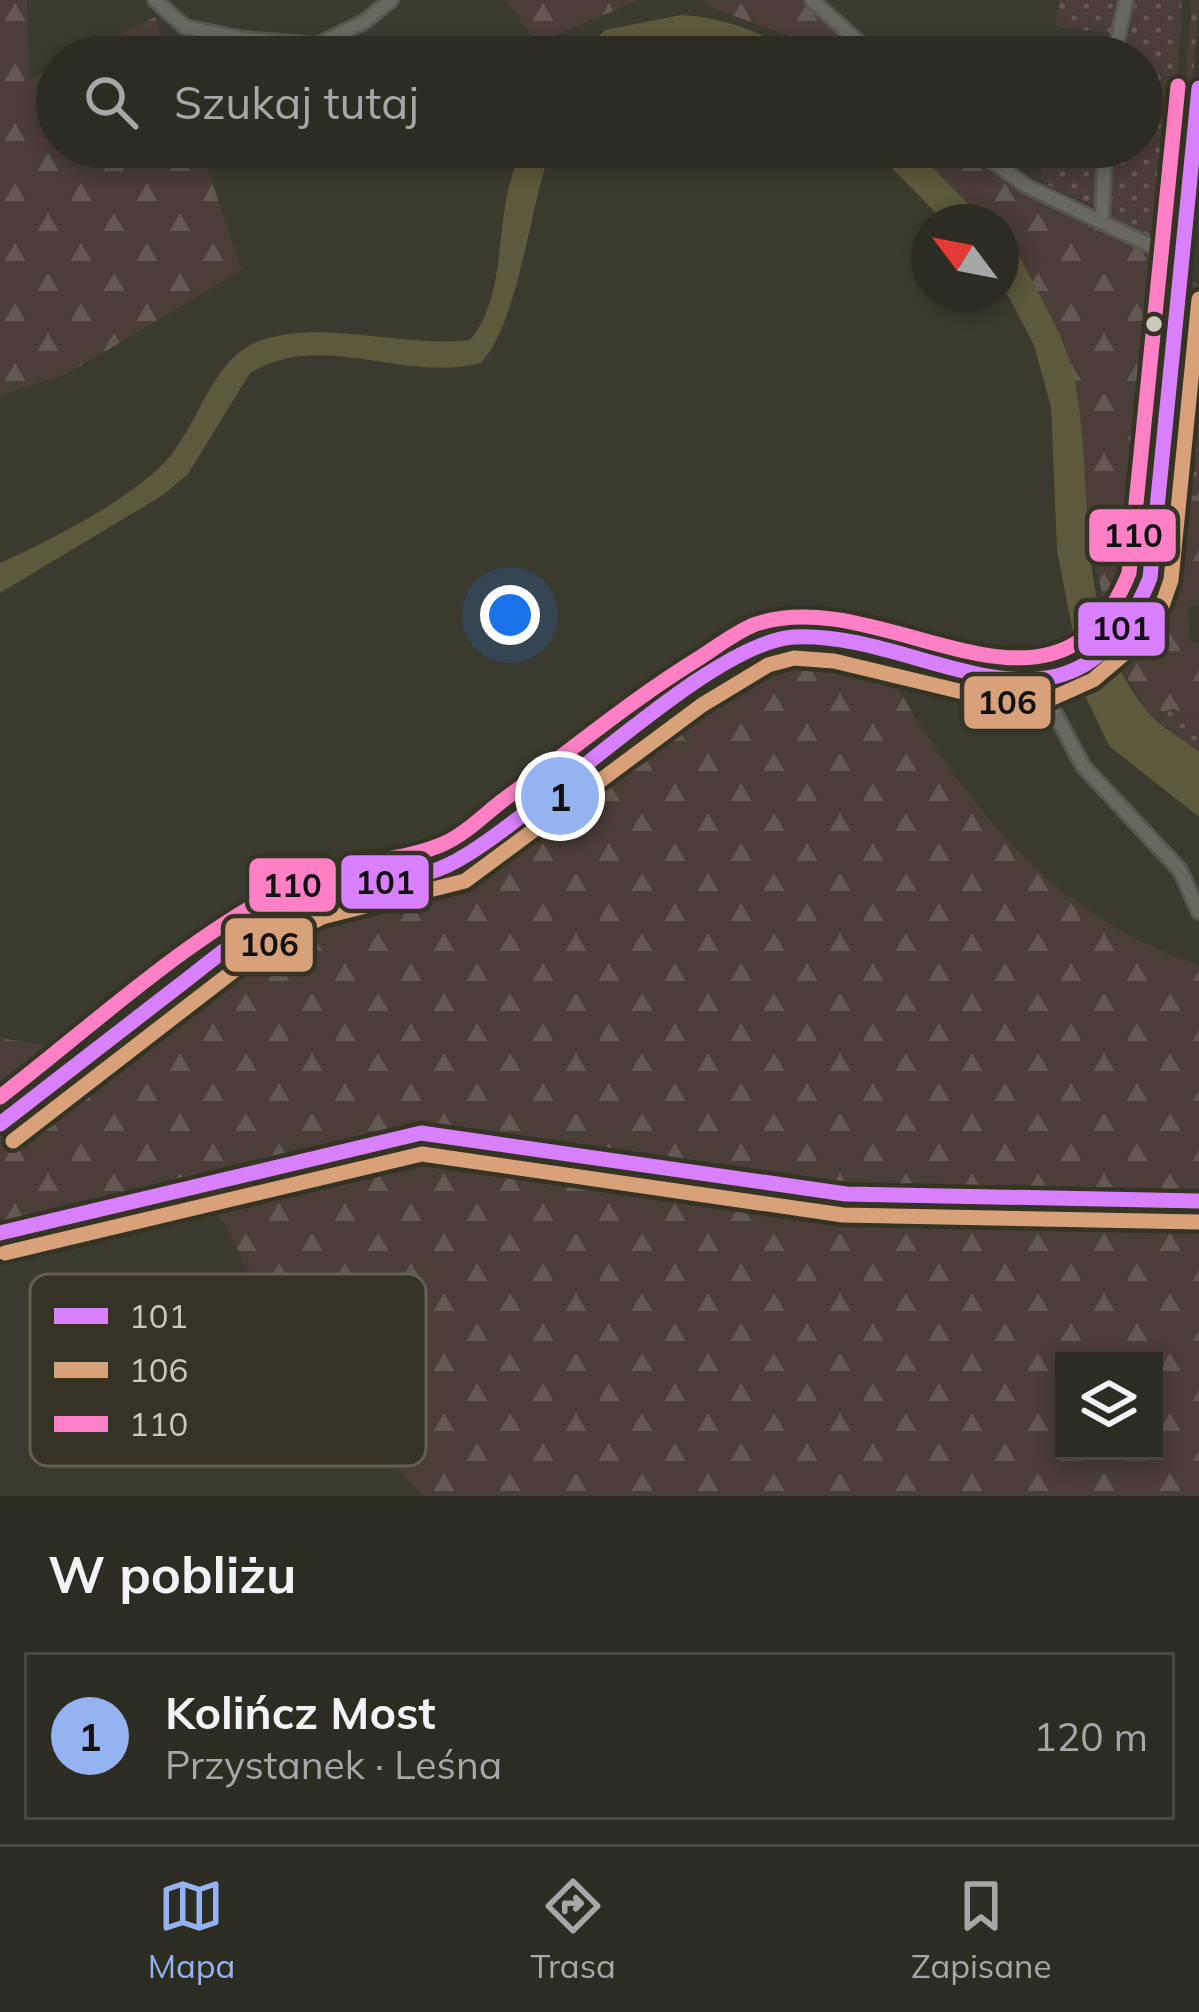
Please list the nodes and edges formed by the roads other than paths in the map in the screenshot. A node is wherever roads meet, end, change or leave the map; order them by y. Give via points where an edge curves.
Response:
1 (155, 0) edge
2 (391, 0) edge
3 (812, 0) edge
4 (1126, 0) edge
5 (226, 36) edge
6 (335, 36) edge
7 (852, 36) edge
8 (1118, 36) edge
9 (1199, 88) edge
10 (1002, 168) edge
11 (1105, 168) edge
12 (1102, 222) junction
13 (1180, 264) junction
14 (1199, 267) edge
15 (1040, 683) junction
16 (1199, 912) edge
17 (0, 1124) edge
18 (1199, 1201) edge
19 (0, 1233) edge

1 - 5 street via 185,26
2 - 6 street
3 - 7 street
4 - 8 street
9 - 13 street
10 - 12 street
11 - 12 street
12 - 13 street
13 - 14 street
13 - 15 street via 1141,610
15 - 16 street via 1083,766 1180,870
15 - 17 street via 980,678 837,640 760,645 454,863 315,897 252,930
18 - 19 street via 846,1194 421,1133

